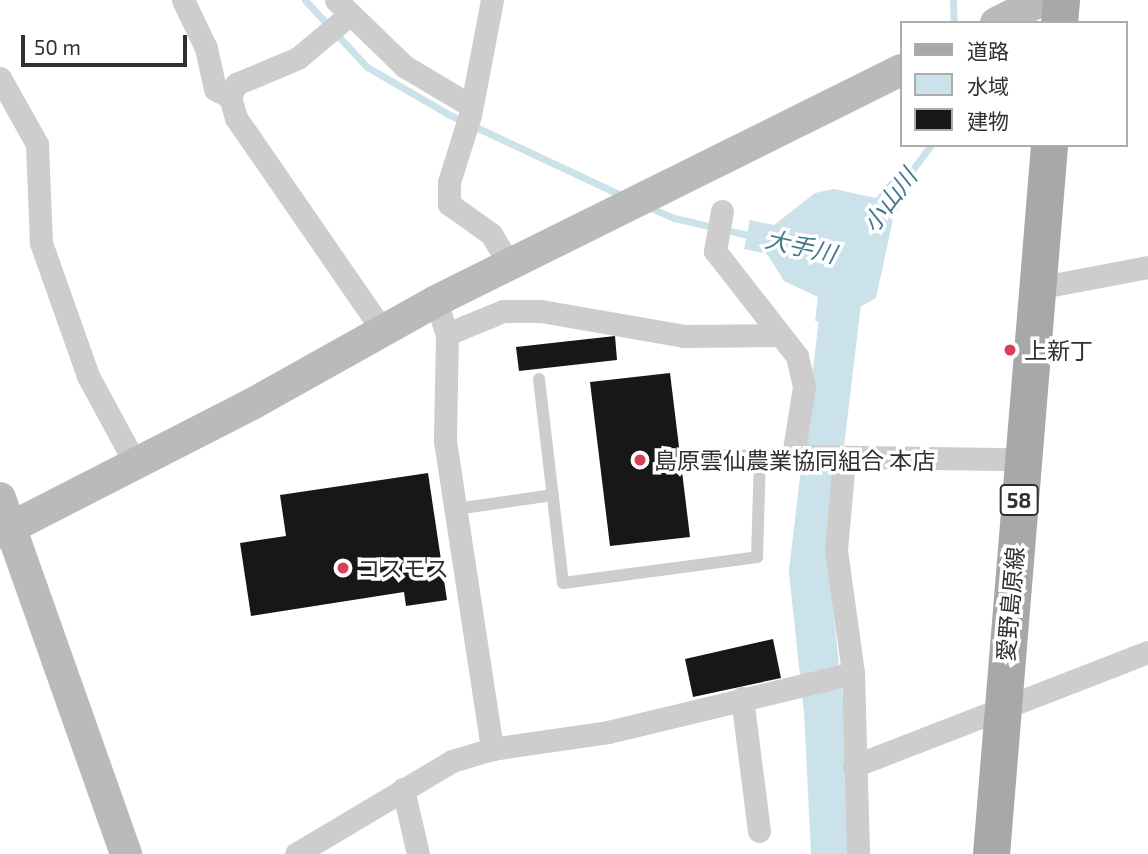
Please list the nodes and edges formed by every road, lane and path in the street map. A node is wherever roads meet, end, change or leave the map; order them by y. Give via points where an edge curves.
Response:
1 (183, 0) edge
2 (492, 0) edge
3 (1042, 0) edge
4 (1061, 0) edge
5 (337, 19) edge
6 (1000, 21) edge
7 (1059, 21) edge
8 (900, 70) edge
9 (0, 78) edge
10 (230, 97) junction
11 (471, 111) junction
12 (1049, 147) edge
13 (722, 211) dead end
14 (509, 264) junction
15 (1148, 267) edge
16 (1037, 288) junction
17 (436, 300) junction
18 (383, 331) junction
19 (447, 334) junction
20 (780, 335) junction
21 (539, 379) dead end
22 (697, 455) dead end
23 (760, 456) junction
24 (800, 456) junction
25 (840, 459) junction
26 (1022, 459) junction
27 (135, 463) junction
28 (553, 495) junction
29 (456, 509) junction
30 (4, 519) edge
31 (1148, 652) edge
32 (849, 673) junction
33 (742, 698) junction
34 (1001, 712) junction
35 (492, 749) junction
36 (855, 766) junction
37 (403, 789) junction
38 (759, 831) dead end
39 (127, 854) edge
40 (296, 854) edge
41 (418, 854) edge
42 (858, 854) edge
43 (991, 854) edge

1 - 10 street via 206,48 215,89
2 - 11 street
3 - 6 street
4 - 7 main road
5 - 10 street via 275,71 236,84
5 - 11 street
8 - 14 street
9 - 27 street via 37,144 41,243 88,376
10 - 18 street via 236,118
11 - 14 street via 449,182 449,204 491,234
12 - 16 main road, 愛野島原線 / 58
13 - 20 street via 715,251
14 - 17 street
15 - 16 street
16 - 26 main road, 愛野島原線 / 58
17 - 18 street
17 - 19 street
18 - 27 street
19 - 20 street via 503,311 541,312 684,336
19 - 29 street via 445,441
20 - 24 street via 797,356 804,387
21 - 28 lane
22 - 23 lane
23 - 24 lane
23 - 28 lane via 757,557 563,583
24 - 25 street
25 - 26 street
25 - 32 street via 836,550
26 - 34 main road, 愛野島原線 / 58
27 - 30 street
28 - 29 lane
29 - 35 street
30 - 39 street
31 - 34 street
32 - 33 street
32 - 36 street
33 - 35 street via 608,732
33 - 38 street
34 - 36 street
34 - 43 main road, 愛野島原線 / 58
35 - 37 street via 453,761
36 - 42 street
37 - 40 street
37 - 41 street

